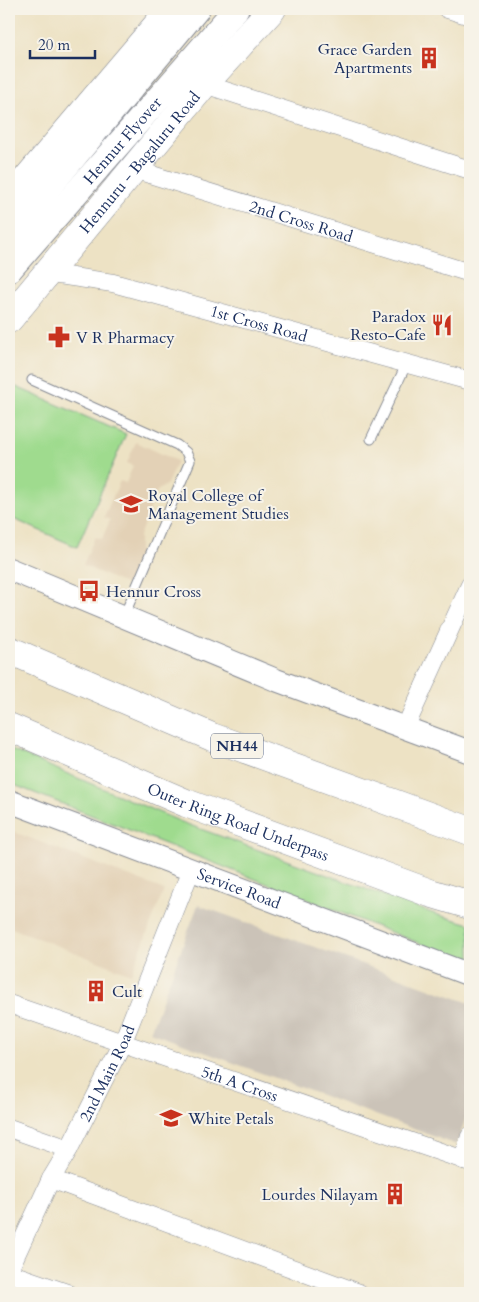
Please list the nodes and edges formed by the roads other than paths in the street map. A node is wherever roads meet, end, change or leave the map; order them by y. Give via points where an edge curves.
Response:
1 (171, 9) edge
2 (197, 9) edge
3 (236, 9) edge
4 (272, 9) edge
5 (447, 9) edge
6 (470, 16) edge
7 (204, 84) junction
8 (133, 169) junction
9 (470, 170) edge
10 (9, 200) edge
11 (9, 235) edge
12 (9, 270) edge
13 (470, 272) edge
14 (45, 273) junction
15 (9, 319) edge
16 (407, 363) junction
17 (32, 380) dead end
18 (470, 381) edge
19 (371, 439) dead end
20 (9, 568) edge
21 (470, 585) edge
22 (124, 616) junction
23 (9, 650) edge
24 (9, 727) edge
25 (405, 728) junction
26 (470, 752) edge
27 (9, 800) edge
28 (470, 831) edge
29 (191, 870) junction
30 (470, 905) edge
31 (470, 975) edge
32 (9, 1004) edge
33 (122, 1044) junction
34 (9, 1128) edge
35 (470, 1136) edge
36 (68, 1149) junction
37 (466, 1161) edge
38 (51, 1179) junction
39 (9, 1272) edge
40 (66, 1293) edge
41 (359, 1293) edge

1 - 10 main road
2 - 11 main road, Hennur Flyover
3 - 12 main road, Hennur Flyover
4 - 7 main road, Hennuru - Bagaluru Road
5 - 6 street
7 - 8 main road, Hennuru - Bagaluru Road
7 - 9 street
8 - 13 street, 2nd Cross Road
8 - 14 main road, Hennuru - Bagaluru Road
14 - 15 main road, Hennuru - Bagaluru Road
14 - 16 street, 1st Cross Road via 113,283
16 - 18 street, 1st Cross Road
16 - 19 lane
17 - 22 lane via 177,445 186,452 190,461
20 - 22 street
21 - 25 street
22 - 25 street via 276,680
23 - 28 main road, NH44 via 212,737
24 - 30 main road, Outer Ring Road Underpass via 186,803
25 - 26 street
27 - 29 street, Service Road
29 - 31 street, Service Road
29 - 33 street, 2nd Main Road
32 - 33 street, 5th A Cross
33 - 36 street, 2nd Main Road
33 - 37 street, 5th A Cross
34 - 36 street
35 - 37 street
36 - 38 street, 2nd Main Road
38 - 39 street, 2nd Main Road
38 - 41 street
39 - 40 street

